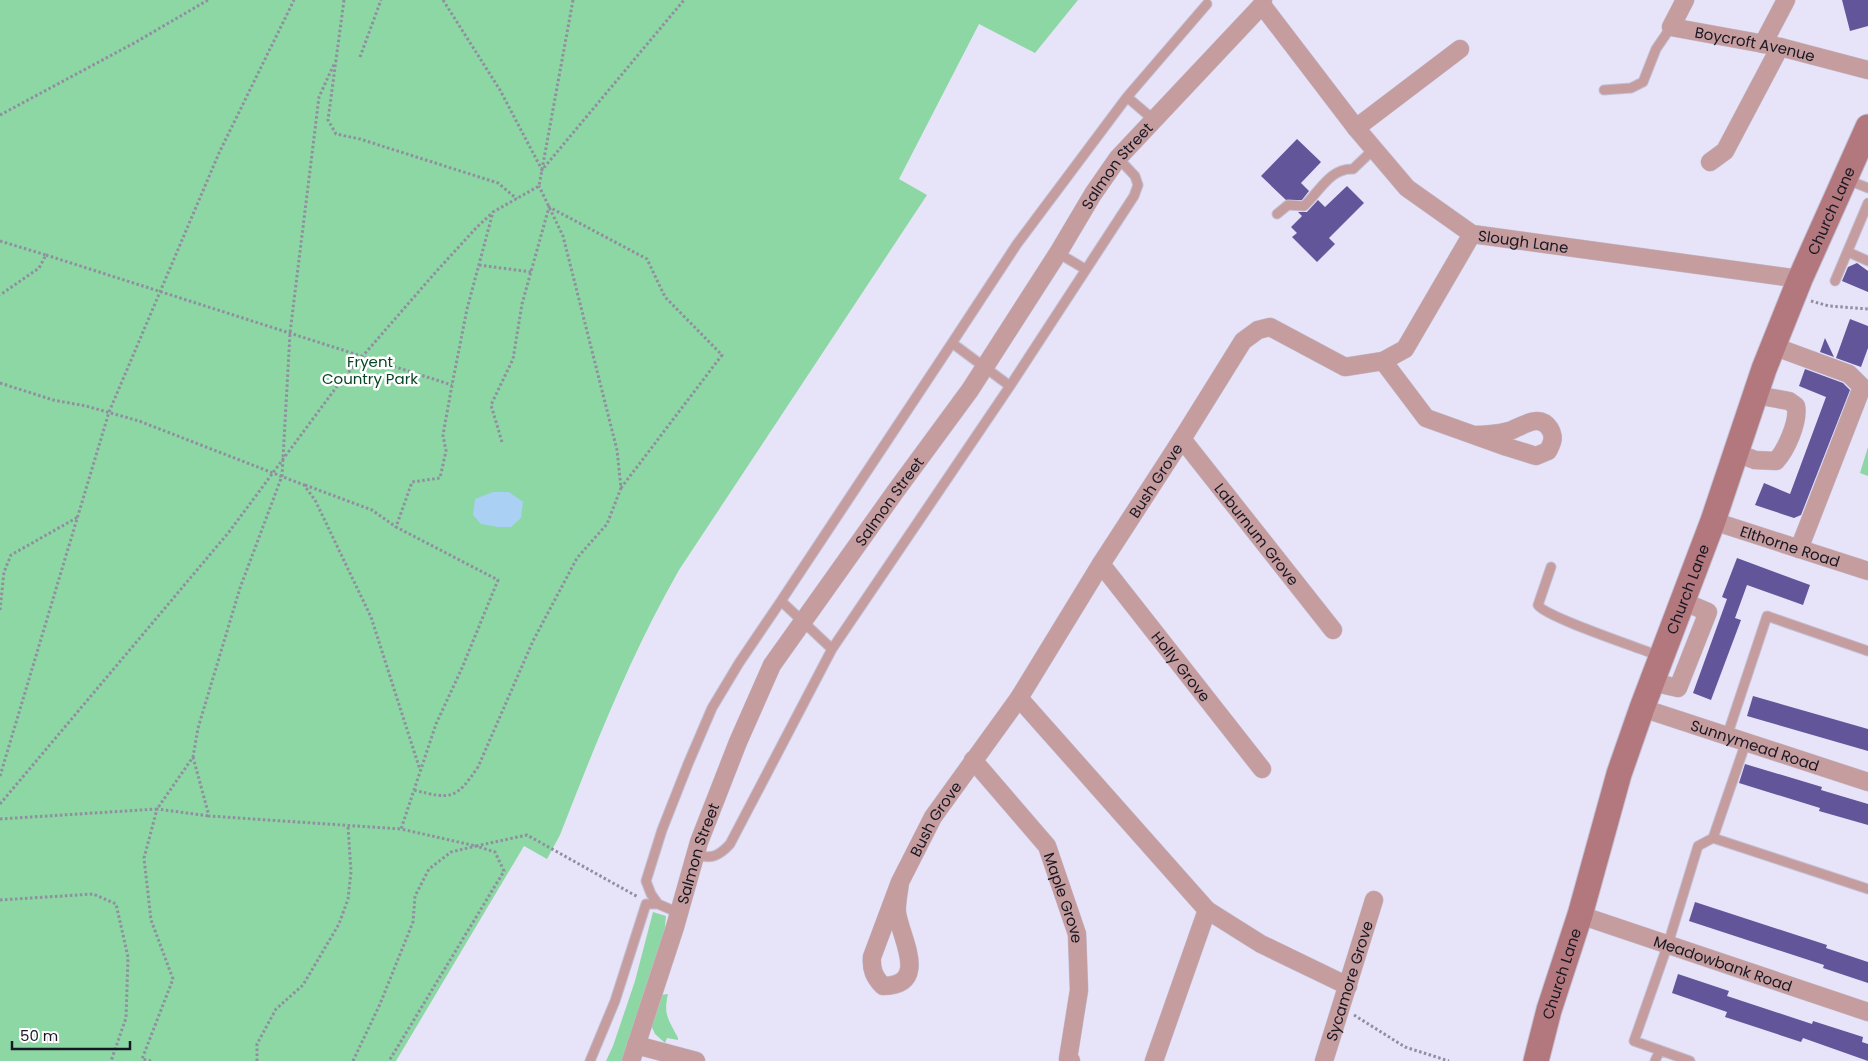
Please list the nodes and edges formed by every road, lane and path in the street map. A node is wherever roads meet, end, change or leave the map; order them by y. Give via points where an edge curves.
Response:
1 (208, 0) edge
2 (294, 0) edge
3 (344, 0) edge
4 (381, 0) edge
5 (443, 0) edge
6 (573, 0) edge
7 (684, 0) edge
8 (1685, 0) edge
9 (1786, 0) edge
10 (1262, 3) edge
11 (1207, 4) dead end
12 (1671, 27) junction
13 (1771, 45) junction
14 (1460, 49) dead end
15 (360, 57) dead end
16 (335, 62) junction
17 (1868, 70) edge
18 (1604, 90) dead end
19 (1127, 97) junction
20 (0, 115) edge
21 (1154, 120) junction
22 (1868, 126) edge
23 (1356, 128) junction
24 (1374, 149) junction
25 (1118, 158) junction
26 (1710, 162) dead end
27 (542, 170) junction
28 (1845, 179) junction
29 (539, 186) junction
30 (1868, 188) edge
31 (517, 199) junction
32 (1868, 203) edge
33 (549, 207) junction
34 (493, 212) junction
35 (1277, 214) dead end
36 (1472, 234) junction
37 (0, 242) edge
38 (1848, 252) junction
39 (1058, 253) junction
40 (46, 255) junction
41 (1868, 261) edge
42 (479, 265) junction
43 (1085, 269) junction
44 (531, 272) junction
45 (1835, 281) dead end
46 (1797, 287) junction
47 (160, 292) junction
48 (0, 295) edge
49 (1868, 309) edge
50 (290, 333) junction
51 (952, 343) junction
52 (1773, 346) junction
53 (362, 356) junction
54 (1383, 361) junction
55 (984, 367) junction
56 (0, 383) edge
57 (452, 385) junction
58 (1010, 386) junction
59 (1756, 395) junction
60 (109, 412) junction
61 (1474, 436) dead end
62 (1182, 439) junction
63 (502, 442) dead end
64 (1736, 453) junction
65 (284, 458) junction
66 (273, 473) junction
67 (282, 476) junction
68 (304, 485) junction
69 (621, 488) junction
70 (78, 517) junction
71 (1712, 521) junction
72 (396, 527) junction
73 (1800, 549) junction
74 (1100, 564) junction
75 (1550, 567) dead end
76 (1868, 571) edge
77 (782, 601) junction
78 (1682, 601) junction
79 (0, 610) edge
80 (803, 622) junction
81 (1333, 630) dead end
82 (832, 649) junction
83 (1868, 651) edge
84 (1662, 657) junction
85 (1652, 682) junction
86 (1018, 698) junction
87 (1642, 708) junction
88 (1727, 736) junction
89 (1746, 742) junction
90 (193, 757) junction
91 (973, 760) junction
92 (1262, 769) dead end
93 (420, 771) junction
94 (0, 776) edge
95 (1868, 782) edge
96 (414, 790) junction
97 (0, 804) edge
98 (157, 809) junction
99 (209, 816) junction
100 (0, 819) edge
101 (348, 826) junction
102 (402, 829) junction
103 (1714, 838) junction
104 (476, 846) junction
105 (695, 854) junction
106 (900, 882) junction
107 (1868, 889) edge
108 (0, 900) edge
109 (1374, 900) dead end
110 (646, 904) junction
111 (658, 904) junction
112 (1207, 910) junction
113 (679, 912) junction
114 (1580, 914) junction
115 (1668, 944) junction
116 (1348, 986) junction
117 (1341, 1006) junction
118 (1868, 1012) edge
119 (1660, 1050) junction
120 (634, 1053) edge
121 (142, 1060) edge
122 (111, 1061) edge
123 (151, 1061) edge
124 (257, 1061) edge
125 (352, 1061) edge
126 (388, 1061) edge
127 (590, 1061) edge
128 (696, 1061) edge
129 (1071, 1061) edge
130 (1154, 1061) edge
131 (1324, 1061) edge
132 (1449, 1061) edge
133 (1536, 1061) edge
134 (1655, 1061) edge
135 (1690, 1061) edge

1 - 20 path
2 - 47 path via 219,153
3 - 16 path
4 - 15 path
5 - 27 path via 500,90
6 - 27 path
7 - 27 path
8 - 12 street, Boycroft Avenue
9 - 13 street
10 - 21 street, Salmon Street
10 - 23 street, Slough Lane
11 - 19 lane
12 - 13 street, Boycroft Avenue
12 - 18 lane via 1656,49 1643,82 1631,88
13 - 17 street, Boycroft Avenue
13 - 26 street via 1725,151
14 - 23 street
16 - 31 path via 328,120 336,134 498,183
16 - 50 path via 319,97
19 - 21 lane
19 - 51 lane via 1023,236
21 - 25 street, Salmon Street
22 - 28 main road, Church Lane
23 - 24 street, Slough Lane
24 - 35 lane via 1353,169 1344,168 1332,175 1304,206 1288,205
24 - 36 street, Slough Lane via 1407,188
25 - 39 street, Salmon Street
25 - 43 lane via 1135,176 1138,185
27 - 29 path
28 - 30 lane
28 - 46 main road, Church Lane
29 - 31 path
29 - 33 path
31 - 34 path
32 - 38 lane
33 - 44 path
33 - 69 path via 563,236 580,300 617,450
33 - 69 path via 647,259 665,296 722,355
34 - 42 path
34 - 53 path
36 - 46 street, Slough Lane
36 - 54 street, Bush Grove via 1405,349
37 - 40 path
38 - 41 lane
38 - 45 lane
39 - 43 lane
39 - 55 street, Salmon Street
40 - 47 path
40 - 48 path via 39,268
42 - 44 path
42 - 57 path
43 - 58 lane
44 - 63 path via 513,359 491,405
46 - 49 path via 1829,306
46 - 52 main road, Church Lane
47 - 50 path
47 - 60 path
50 - 53 path
50 - 65 path
51 - 55 lane
51 - 77 lane
52 - 59 main road, Church Lane
52 - 73 street via 1849,374 1862,387
53 - 57 path
53 - 65 path
54 - 61 street via 1426,418
54 - 62 street, Bush Grove via 1345,367 1270,327 1258,330 1243,341
55 - 58 lane
55 - 80 street, Salmon Street
56 - 60 path via 53,400
57 - 72 path via 440,478 412,482
58 - 82 lane
59 - 64 main road, Church Lane
59 - 64 street via 1796,406 1798,413 1785,451 1776,461 1755,460
60 - 66 path
60 - 70 path
62 - 74 street, Bush Grove
62 - 81 street, Laburnum Grove
64 - 71 main road, Church Lane
65 - 66 path
65 - 67 path
66 - 67 path
66 - 97 path via 222,539
67 - 68 path
67 - 90 path via 240,588 198,728
68 - 72 path via 372,510
68 - 93 path via 315,500 371,617
69 - 96 path via 607,524 578,558 533,641 478,767 468,782 456,794 439,797
70 - 79 path via 10,555 4,572
70 - 94 path
71 - 73 street, Elthorne Road
71 - 78 main road, Church Lane
72 - 93 path via 498,580 436,724
73 - 76 street, Elthorne Road
74 - 86 street, Bush Grove
74 - 92 street, Holly Grove
75 - 84 lane via 1538,605 1540,609
77 - 80 lane
77 - 111 lane via 717,700 688,764 646,881
78 - 84 main road, Church Lane
78 - 85 street via 1708,612 1678,688
80 - 82 lane
80 - 105 street, Salmon Street via 772,665
82 - 105 lane via 730,844 714,857
83 - 88 lane via 1767,616
84 - 85 main road, Church Lane
85 - 87 main road, Church Lane
86 - 91 street, Bush Grove
86 - 112 street
87 - 88 street, Sunnymead Road
87 - 114 main road, Church Lane
88 - 89 street, Sunnymead Road
89 - 95 street, Sunnymead Road
89 - 103 lane
90 - 98 path
90 - 99 path
91 - 106 street, Bush Grove via 932,817
91 - 129 street, Maple Grove via 1047,846 1077,934 1078,990 1068,1059
93 - 96 path
96 - 102 path
98 - 99 path
98 - 100 path
98 - 121 path via 144,858 151,920 173,978
99 - 101 path
101 - 102 path
101 - 124 path via 348,899 339,924 303,985 276,1009 257,1044
102 - 104 path
103 - 107 lane
103 - 115 lane via 1698,846
104 - 110 path via 527,835 639,897
104 - 125 path via 451,852 429,869 415,896 413,922
104 - 126 path via 495,852 504,871
105 - 113 street, Salmon Street
106 - 106 street, Bush Grove via 872,957 876,978 883,986 906,980 911,962 896,911
108 - 122 path via 93,894 116,904 128,957 126,1018
109 - 116 street, Sycamore Grove
110 - 111 lane
110 - 127 lane via 615,1001
111 - 113 lane
112 - 116 street via 1261,944
112 - 130 street
113 - 120 street, Salmon Street
114 - 115 street, Meadowbank Road
114 - 133 main road, Church Lane
115 - 118 street, Meadowbank Road
115 - 119 lane via 1634,1041
116 - 117 street, Sycamore Grove
117 - 131 street, Sycamore Grove
117 - 132 path via 1405,1047
119 - 134 lane
119 - 135 lane
120 - 128 street
121 - 123 path

